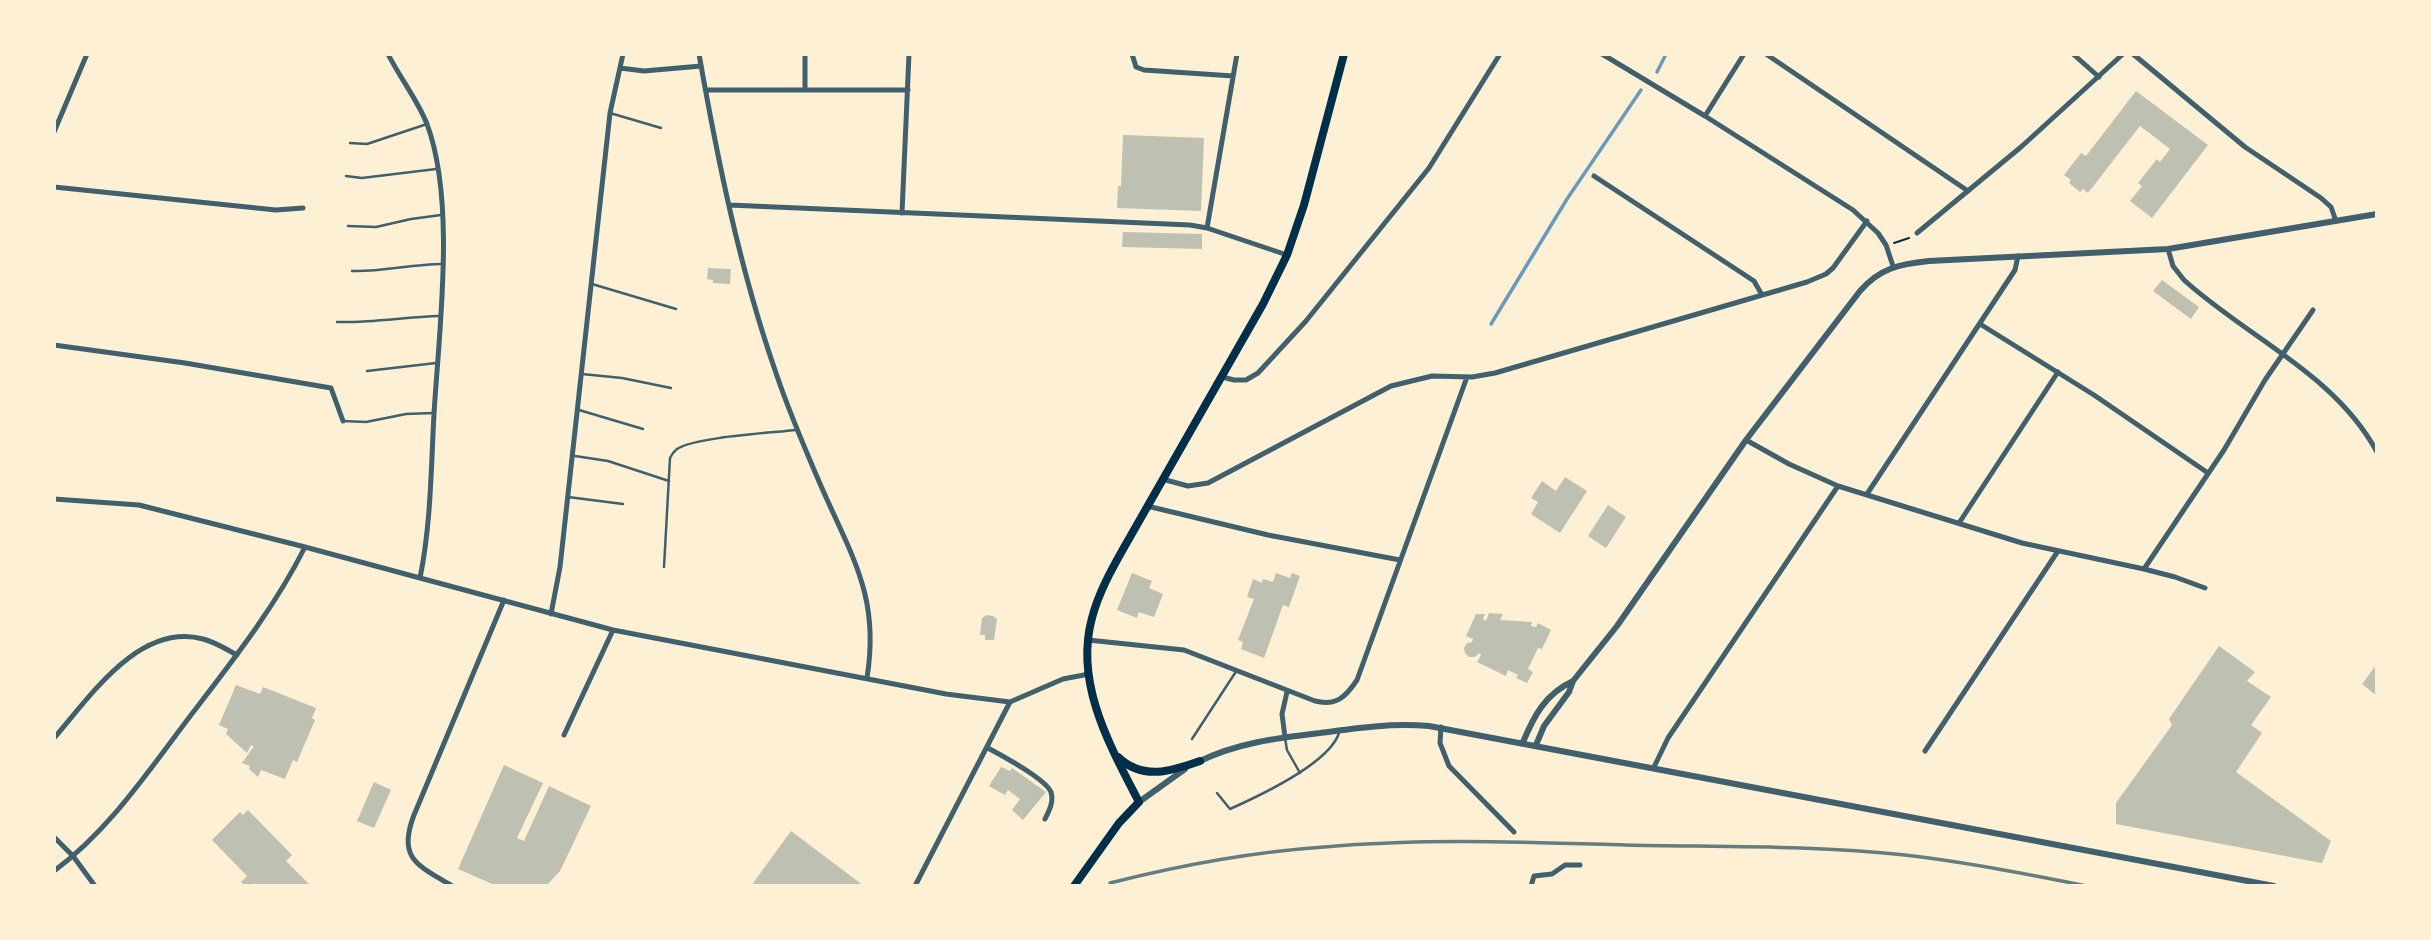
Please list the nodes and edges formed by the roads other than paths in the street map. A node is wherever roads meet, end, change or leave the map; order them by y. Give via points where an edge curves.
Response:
1 (87, 54) edge
2 (388, 54) edge
3 (623, 54) edge
4 (699, 54) edge
5 (805, 54) edge
6 (909, 54) edge
7 (1132, 54) edge
8 (1237, 54) edge
9 (1344, 54) edge
10 (1500, 54) edge
11 (1602, 54) edge
12 (1744, 54) edge
13 (1766, 54) edge
14 (2073, 54) edge
15 (2123, 54) edge
16 (2133, 54) edge
17 (701, 66) junction
18 (620, 68) junction
19 (1233, 75) junction
20 (2099, 77) junction
21 (805, 89) junction
22 (706, 90) junction
23 (908, 90) junction
24 (610, 113) junction
25 (1706, 116) junction
26 (427, 124) junction
27 (661, 128) dead end
28 (54, 132) edge
29 (350, 143) dead end
30 (437, 169) junction
31 (1594, 176) dead end
32 (346, 177) dead end
33 (54, 187) edge
34 (1968, 191) junction
35 (729, 205) junction
36 (303, 208) dead end
37 (902, 213) junction
38 (2377, 214) edge
39 (442, 215) junction
40 (1867, 220) junction
41 (2336, 221) junction
42 (348, 226) dead end
43 (1207, 228) junction
44 (1917, 233) road end
45 (2168, 249) junction
46 (1287, 255) junction
47 (2018, 257) junction
48 (442, 264) junction
49 (1893, 266) junction
50 (352, 271) dead end
51 (590, 283) junction
52 (1762, 295) junction
53 (676, 309) dead end
54 (2314, 310) dead end
55 (439, 316) junction
56 (337, 322) dead end
57 (1980, 324) junction
58 (54, 345) edge
59 (2281, 355) junction
60 (437, 362) junction
61 (367, 372) dead end
62 (2059, 372) junction
63 (580, 374) junction
64 (1222, 377) junction
65 (1467, 377) junction
66 (671, 388) dead end
67 (576, 410) junction
68 (434, 412) junction
69 (343, 421) joint
70 (643, 429) dead end
71 (797, 430) junction
72 (1746, 440) junction
73 (2377, 452) edge
74 (572, 456) junction
75 (2208, 473) junction
76 (1162, 479) junction
77 (669, 481) junction
78 (1838, 486) junction
79 (1867, 494) junction
80 (568, 497) junction
81 (54, 499) edge
82 (623, 504) dead end
83 (1147, 506) junction
84 (1959, 523) junction
85 (305, 547) junction
86 (2058, 551) junction
87 (1400, 560) junction
88 (664, 567) dead end
89 (2144, 569) junction
90 (420, 578) junction
91 (2205, 589) dead end
92 (504, 600) junction
93 (551, 614) junction
94 (613, 630) junction
95 (1088, 640) junction
96 (237, 655) junction
97 (1237, 670) junction
98 (1089, 674) junction
99 (867, 678) junction
100 (1573, 681) junction
101 (1287, 692) junction
102 (1010, 702) junction
103 (1441, 727) junction
104 (1340, 730) junction
105 (564, 734) dead end
106 (1285, 737) junction
107 (54, 738) edge
108 (1192, 739) dead end
109 (1523, 742) junction
110 (1536, 745) junction
111 (988, 748) junction
112 (1925, 751) dead end
113 (1115, 754) junction
114 (1200, 761) junction
115 (1654, 767) junction
116 (1300, 773) junction
117 (1217, 793) dead end
118 (1139, 802) junction
119 (1045, 819) dead end
120 (1514, 832) dead end
121 (54, 837) edge
122 (73, 856) junction
123 (1580, 864) dead end
124 (54, 871) edge
125 (94, 886) edge
126 (452, 886) edge
127 (915, 886) edge
128 (1074, 886) edge
129 (1531, 886) edge
130 (2274, 886) edge

1 - 28 street
2 - 26 street
3 - 18 street
4 - 17 street
5 - 21 street
6 - 23 street
7 - 19 street via 1136,67 1144,70
8 - 19 street
9 - 46 main road
10 - 64 street via 1429,168 1306,321 1258,373 1246,380
11 - 25 street
12 - 25 street
13 - 34 street
14 - 20 street
15 - 20 street
16 - 41 street via 2245,147 2321,198
17 - 18 street via 644,71
17 - 22 street
18 - 24 street
19 - 43 street
20 - 34 street
21 - 22 street
21 - 23 street
22 - 35 street
23 - 37 street
24 - 27 lane
24 - 51 street
25 - 40 street
26 - 29 lane via 366,144
26 - 30 street
30 - 32 lane
30 - 39 street
31 - 52 street via 1754,281
33 - 36 street via 276,210
34 - 44 street
35 - 37 street
35 - 71 street via 752,297
37 - 43 street
38 - 41 street
39 - 42 lane via 376,227
39 - 48 street
40 - 49 street via 1886,244
40 - 52 street via 1826,274
41 - 45 street
43 - 46 street
45 - 47 street
45 - 59 street via 2184,280
46 - 64 main road
47 - 49 street
47 - 57 street via 2015,270
48 - 50 lane
48 - 55 street
49 - 72 street via 1860,290
51 - 53 lane
51 - 63 street
52 - 65 street via 1495,373
54 - 59 street
55 - 56 lane
55 - 60 street
57 - 62 street
57 - 79 street
58 - 69 street via 331,388
59 - 73 street via 2344,406
59 - 75 street
60 - 61 lane
60 - 68 street
62 - 75 street
62 - 84 street
63 - 66 lane
63 - 67 street
64 - 76 main road
65 - 76 street via 1432,376 1391,386 1208,483 1188,486
65 - 87 street
67 - 70 lane
67 - 74 street
68 - 69 lane
68 - 90 street
71 - 77 lane via 697,442 677,449 670,458
71 - 99 street via 863,580 872,639
72 - 78 street
72 - 100 street via 1610,636
74 - 77 lane via 608,461
74 - 80 street
75 - 89 street
76 - 83 main road
77 - 88 lane
78 - 79 street
78 - 115 street via 1668,738
79 - 84 street
80 - 82 lane
80 - 93 street
81 - 85 street via 139,505
83 - 87 street
83 - 95 main road via 1105,584
84 - 86 street
85 - 90 street
85 - 96 street
86 - 89 street
86 - 112 street
87 - 101 street via 1348,695 1328,704
89 - 91 street
90 - 92 street
92 - 93 street
92 - 126 street via 406,841 415,861
93 - 94 street
94 - 99 street
94 - 105 street
95 - 97 street via 1184,650
95 - 98 main road
96 - 107 street via 201,638 152,644 120,664
96 - 122 street via 124,803
97 - 101 street
97 - 108 lane
98 - 102 street via 1063,679
98 - 113 main road
99 - 102 street
100 - 109 street via 1535,713
100 - 110 street
101 - 106 street via 1282,713
102 - 111 street
103 - 104 street via 1388,725
103 - 109 street
103 - 120 street via 1440,743 1449,766
104 - 106 street
104 - 116 lane via 1329,750
106 - 114 street via 1245,744
106 - 116 lane
109 - 110 street
110 - 115 street
111 - 119 street via 1051,791
111 - 127 street
113 - 114 main road via 1142,771 1157,773
113 - 118 main road
114 - 118 street
115 - 130 street
116 - 117 lane via 1230,809
118 - 128 main road
121 - 122 street
122 - 124 street
122 - 125 street
123 - 129 street via 1534,876

